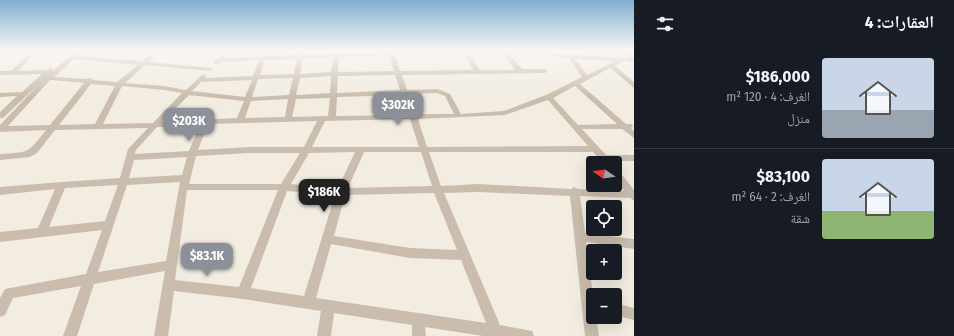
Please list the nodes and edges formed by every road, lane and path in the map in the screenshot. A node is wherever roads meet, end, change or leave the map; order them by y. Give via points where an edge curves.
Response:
1 (20, 66) edge
2 (59, 66) edge
3 (140, 66) edge
4 (173, 66) edge
5 (213, 66) edge
6 (260, 66) edge
7 (298, 66) edge
8 (336, 66) edge
9 (395, 66) edge
10 (474, 66) edge
11 (516, 66) edge
12 (577, 66) edge
13 (611, 66) joint
14 (210, 69) junction
15 (477, 71) junction
16 (520, 71) junction
17 (545, 71) dead end
18 (13, 72) junction
19 (397, 72) junction
20 (0, 73) edge
21 (336, 74) junction
22 (48, 75) junction
23 (296, 75) junction
24 (624, 76) junction
25 (256, 77) junction
26 (634, 77) edge
27 (586, 78) junction
28 (90, 80) junction
29 (200, 80) junction
30 (120, 83) junction
31 (576, 84) junction
32 (634, 86) edge
33 (187, 92) junction
34 (405, 92) junction
35 (22, 94) junction
36 (0, 95) edge
37 (334, 95) junction
38 (292, 97) junction
39 (549, 97) junction
40 (248, 99) junction
41 (0, 116) edge
42 (413, 116) junction
43 (459, 116) junction
44 (332, 117) junction
45 (322, 118) junction
46 (288, 119) junction
47 (240, 120) junction
48 (205, 122) junction
49 (155, 125) junction
50 (98, 126) junction
51 (53, 127) junction
52 (577, 127) junction
53 (630, 127) edge
54 (0, 130) edge
55 (634, 135) edge
56 (307, 149) junction
57 (361, 149) junction
58 (423, 149) junction
59 (596, 149) junction
60 (193, 152) junction
61 (602, 156) edge
62 (0, 157) edge
63 (130, 157) junction
64 (634, 158) edge
65 (622, 159) edge
66 (124, 181) junction
67 (622, 181) edge
68 (184, 182) junction
69 (62, 185) junction
70 (284, 187) junction
71 (438, 190) junction
72 (0, 191) edge
73 (574, 191) junction
74 (341, 192) junction
75 (634, 196) edge
76 (109, 225) junction
77 (42, 232) junction
78 (0, 237) edge
79 (580, 237) junction
80 (327, 239) junction
81 (634, 244) edge
82 (464, 255) junction
83 (172, 265) junction
84 (91, 279) junction
85 (169, 285) junction
86 (588, 288) edge
87 (243, 293) junction
88 (5, 294) edge
89 (309, 302) junction
90 (328, 306) junction
91 (622, 310) edge
92 (0, 311) edge
93 (634, 314) edge
94 (418, 319) junction
95 (591, 324) edge
96 (498, 334) edge
97 (70, 336) edge
98 (161, 336) edge
99 (324, 336) edge
100 (418, 336) edge
101 (526, 336) edge
102 (592, 336) edge

1 - 18 street
2 - 22 street
3 - 30 street
4 - 14 street
5 - 14 street
6 - 25 street
7 - 23 street
8 - 21 street
9 - 19 street
10 - 15 street
11 - 16 street
12 - 27 street
13 - 24 street
13 - 27 street
14 - 29 street
15 - 16 street
15 - 19 street
16 - 17 street
18 - 20 street
18 - 22 street
19 - 21 street
19 - 34 street
21 - 23 street
21 - 37 street
22 - 28 street
22 - 35 street
22 - 54 street
23 - 25 street
23 - 38 street
24 - 26 street
24 - 32 street
25 - 29 street
25 - 40 street
27 - 31 street
28 - 30 street
28 - 51 street
29 - 33 street
30 - 33 street
30 - 50 street
31 - 39 street
31 - 53 street
33 - 40 street via 203,96
33 - 49 street
34 - 37 street
34 - 42 street
34 - 43 street via 445,93
35 - 36 street
35 - 41 street
37 - 38 street
37 - 44 street
38 - 40 street
38 - 46 street
39 - 43 street via 505,113
39 - 52 street
40 - 47 street
42 - 43 street
42 - 44 street
42 - 58 street
44 - 45 street
45 - 46 street
45 - 56 street
46 - 47 street
47 - 48 street
48 - 49 street
48 - 60 street
49 - 50 street
49 - 63 street via 135,144
50 - 51 street
51 - 54 street
51 - 62 street via 30,154
52 - 53 street
52 - 59 street
53 - 55 street
56 - 57 street
56 - 60 street
56 - 70 street
57 - 58 street
57 - 74 street
58 - 59 street
58 - 71 street
59 - 61 street
60 - 63 street
60 - 68 street
63 - 66 street
64 - 65 street
66 - 68 street
66 - 69 street
66 - 76 street
67 - 75 street
68 - 70 street
68 - 83 street
69 - 72 street
69 - 77 street
70 - 74 street
70 - 87 street
71 - 73 street via 478,188
71 - 74 street
71 - 82 street
73 - 75 street
73 - 79 street
74 - 80 street
76 - 77 street
76 - 84 street
77 - 78 street
79 - 81 street
79 - 86 street
80 - 82 street via 410,253
80 - 89 street
82 - 96 street
83 - 84 street
83 - 85 street
84 - 88 street
84 - 97 street
85 - 87 street
85 - 98 street
87 - 89 street
88 - 92 street
89 - 90 street
90 - 94 street
90 - 99 street
91 - 93 street
94 - 96 street
94 - 100 street
95 - 102 street
96 - 101 street

